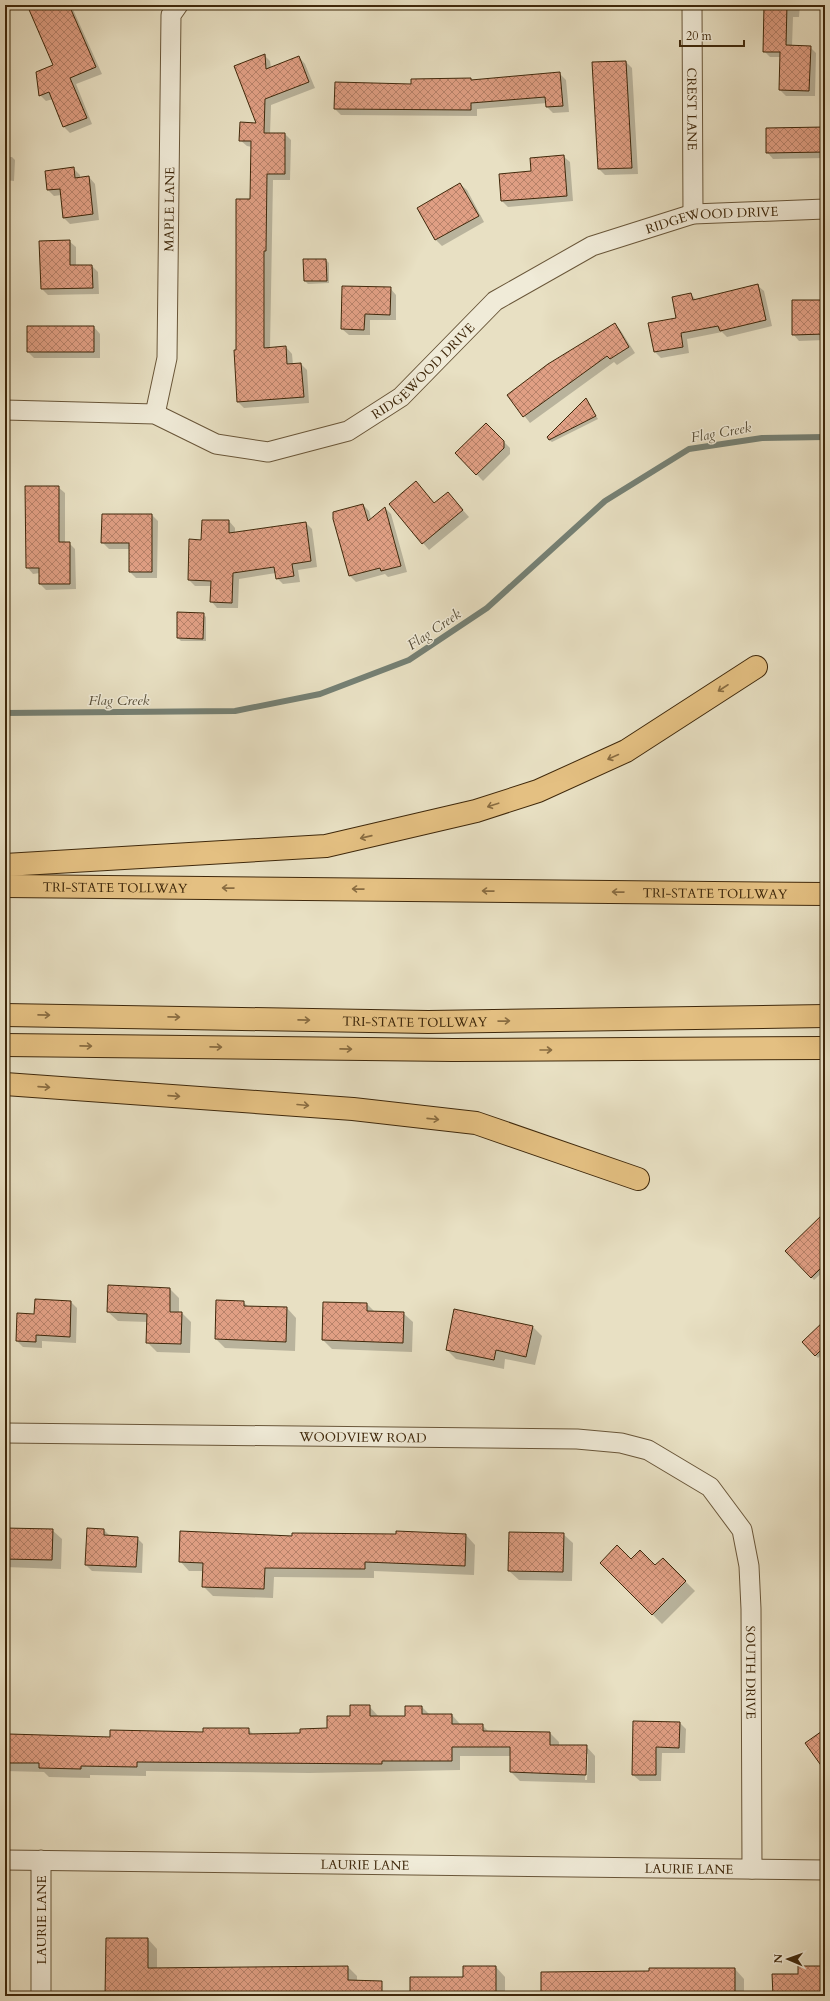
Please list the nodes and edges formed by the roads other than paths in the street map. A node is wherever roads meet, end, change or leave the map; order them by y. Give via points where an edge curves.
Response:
1 (178, 5) edge
2 (692, 5) edge
3 (825, 209) edge
4 (693, 214) junction
5 (5, 410) edge
6 (155, 414) junction
7 (756, 667) dead end
8 (5, 865) edge
9 (5, 886) edge
10 (825, 894) edge
11 (5, 1015) edge
12 (825, 1016) edge
13 (5, 1045) edge
14 (825, 1048) edge
15 (5, 1084) edge
16 (638, 1179) dead end
17 (5, 1433) edge
18 (710, 1487) joint
19 (5, 1860) edge
20 (41, 1860) junction
21 (752, 1869) junction
22 (825, 1870) edge
23 (40, 1996) edge

1 - 6 street, MAPLE LANE via 171,15 167,358
2 - 4 street, CREST LANE
3 - 4 street, RIDGEWOOD DRIVE
4 - 6 street, RIDGEWOOD DRIVE via 592,246 494,301 401,397 348,431 268,452 216,444
5 - 6 street, RIDGEWOOD DRIVE
7 -> 8 highway via 626,752 538,791 476,811 326,846
10 -> 9 highway, TRI-STATE TOLLWAY
11 -> 12 highway, TRI-STATE TOLLWAY via 428,1022
13 -> 14 highway via 453,1050
15 -> 16 highway via 353,1110 476,1123
17 - 18 street, WOODVIEW ROAD via 578,1439 621,1443 648,1450
18 - 21 street, SOUTH DRIVE via 742,1530 748,1566 751,1610
19 - 20 street
20 - 21 street, LAURIE LANE
20 - 23 street, LAURIE LANE
21 - 22 street, LAURIE LANE

